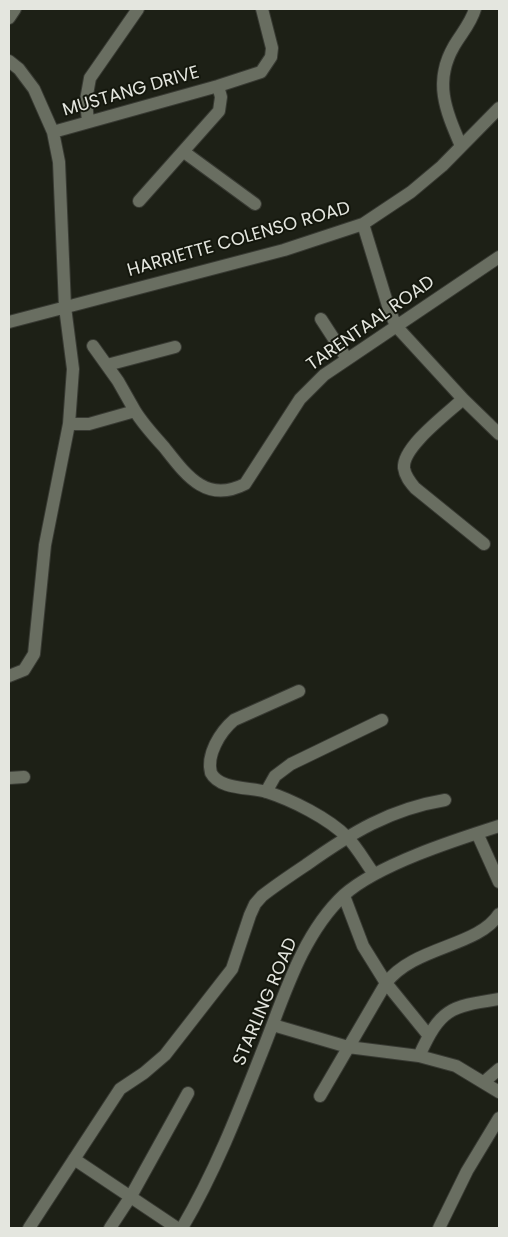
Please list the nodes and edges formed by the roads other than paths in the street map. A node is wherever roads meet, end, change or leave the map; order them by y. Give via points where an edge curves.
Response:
1 (15, 9) edge
2 (138, 9) edge
3 (262, 9) edge
4 (475, 9) edge
5 (9, 18) edge
6 (9, 61) edge
7 (218, 86) junction
8 (499, 108) edge
9 (88, 122) junction
10 (53, 132) junction
11 (461, 146) junction
12 (184, 152) junction
13 (139, 201) dead end
14 (256, 204) dead end
15 (362, 224) junction
16 (499, 257) edge
17 (65, 307) junction
18 (321, 319) dead end
19 (9, 322) edge
20 (396, 326) junction
21 (93, 346) dead end
22 (175, 347) dead end
23 (347, 359) junction
24 (107, 365) junction
25 (463, 399) junction
26 (135, 412) junction
27 (69, 424) junction
28 (499, 434) edge
29 (484, 544) dead end
30 (9, 676) edge
31 (299, 691) dead end
32 (382, 720) dead end
33 (24, 776) dead end
34 (9, 778) edge
35 (266, 792) junction
36 (445, 800) dead end
37 (499, 826) edge
38 (477, 833) junction
39 (346, 836) junction
40 (374, 874) junction
41 (499, 882) edge
42 (344, 896) junction
43 (499, 914) edge
44 (386, 983) junction
45 (499, 999) edge
46 (272, 1025) junction
47 (429, 1036) junction
48 (348, 1047) junction
49 (419, 1056) junction
50 (499, 1069) edge
51 (484, 1082) junction
52 (499, 1092) edge
53 (188, 1093) dead end
54 (320, 1096) dead end
55 (499, 1118) edge
56 (74, 1159) junction
57 (131, 1196) junction
58 (29, 1228) edge
59 (110, 1228) edge
60 (177, 1228) edge
61 (182, 1228) edge
62 (439, 1228) edge

1 - 5 street
2 - 9 street via 90,78 86,100
3 - 7 street, MUSTANG DRIVE via 272,48 267,65 261,72
4 - 11 street via 448,57 443,73 445,104
6 - 10 street via 34,89
7 - 9 street, MUSTANG DRIVE
7 - 12 street, MUSTANG DRIVE via 221,97 219,111
8 - 11 street, HARRIETTE COLENSO ROAD
9 - 10 street, MUSTANG DRIVE
10 - 17 street via 59,162
11 - 15 street, HARRIETTE COLENSO ROAD via 411,192
12 - 13 street, MUSTANG DRIVE
12 - 14 street
15 - 17 street, HARRIETTE COLENSO ROAD via 293,247
15 - 20 street
16 - 20 street, TARENTAAL ROAD
17 - 19 street, HARRIETTE COLENSO ROAD
17 - 27 street via 73,369
18 - 23 street
20 - 23 street, TARENTAAL ROAD
20 - 25 street
21 - 24 street
22 - 24 street
23 - 26 street, TARENTAAL ROAD via 324,375 300,400 245,484 233,490 211,490 197,484 185,474
24 - 26 street
25 - 28 street
25 - 29 street via 414,444 406,456 404,467 416,488
26 - 27 street via 89,424
27 - 30 street via 45,545 34,654 24,670
31 - 35 street via 234,720 222,733 210,758 211,773 221,783
32 - 35 street via 291,764 275,776
33 - 34 street
35 - 39 street via 291,801
36 - 39 street via 415,805
37 - 38 street, STARLING ROAD
38 - 40 street, STARLING ROAD
38 - 41 street
39 - 40 street
39 - 56 street via 276,885 255,904 232,969 221,985 165,1055 120,1089
40 - 42 street, STARLING ROAD
42 - 44 street via 364,946
42 - 46 street, STARLING ROAD via 327,914 305,948
43 - 44 street via 480,931 398,968
44 - 47 street
44 - 48 street
45 - 47 street via 470,1004 443,1014
46 - 48 street
46 - 61 street, STARLING ROAD via 223,1151
47 - 49 street
48 - 49 street
48 - 54 street
49 - 51 street via 456,1066
50 - 51 street
51 - 52 street
53 - 57 street
55 - 62 street via 466,1171
56 - 57 street
56 - 58 street
57 - 59 street
57 - 60 street

